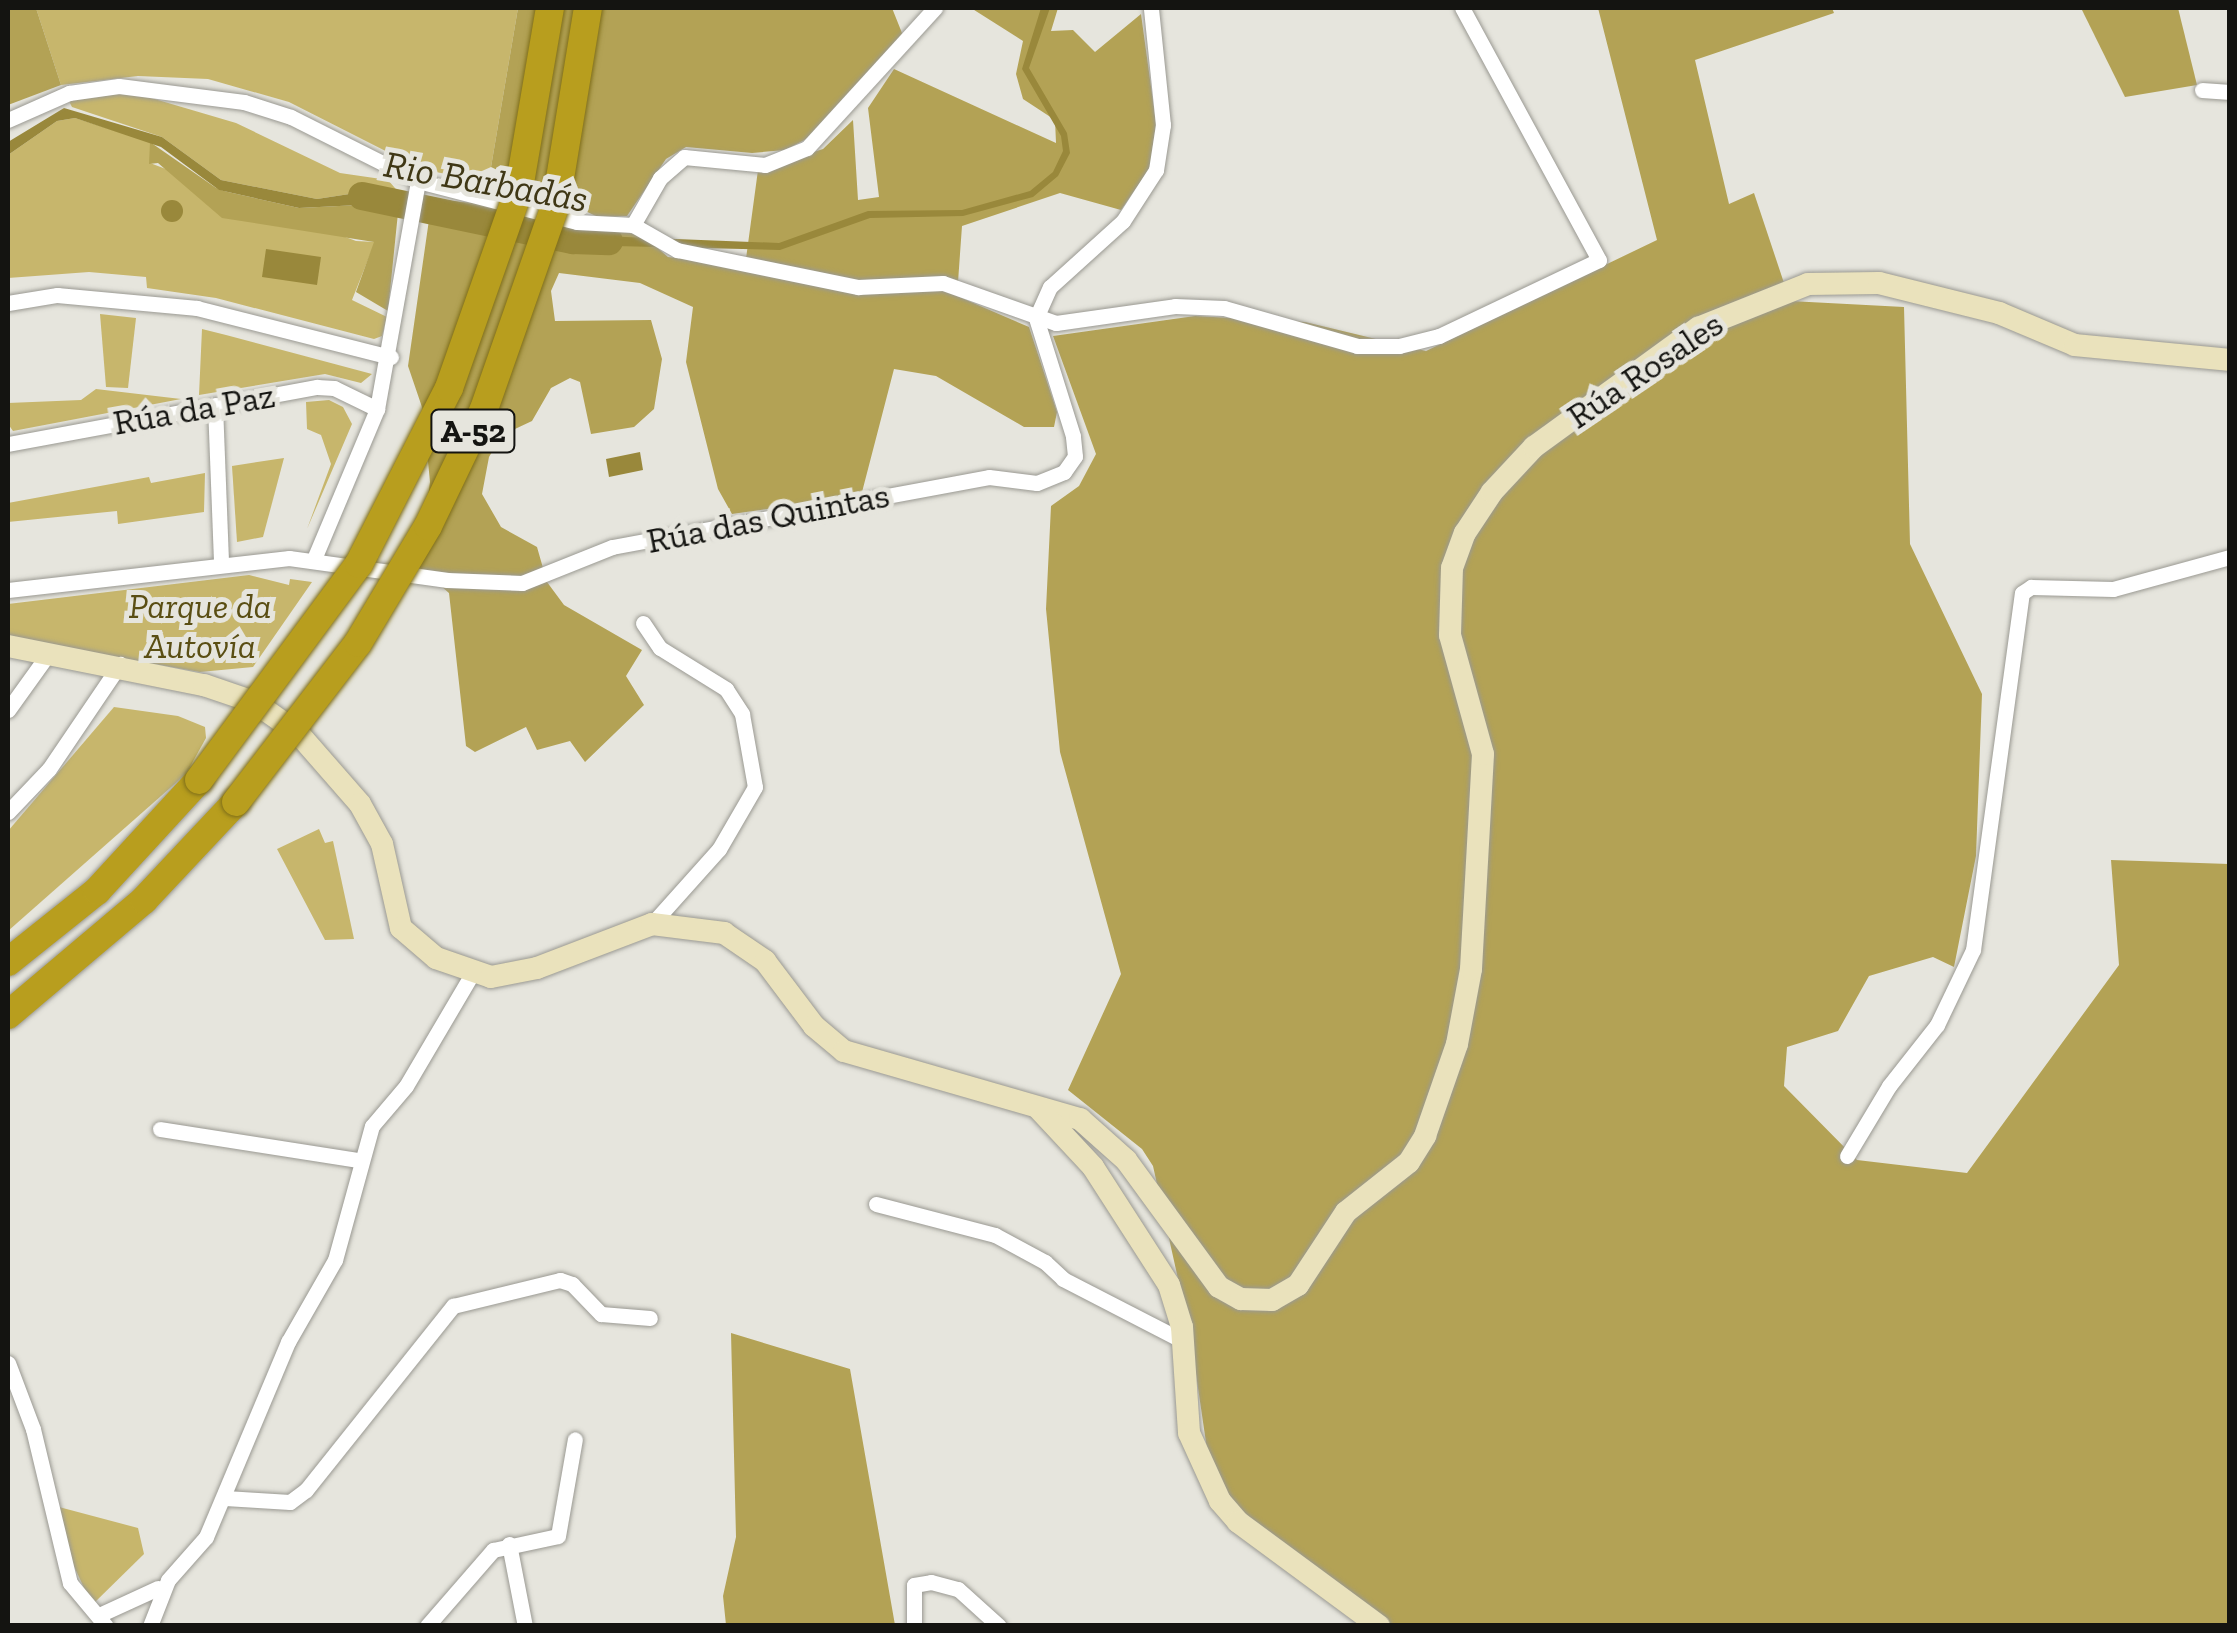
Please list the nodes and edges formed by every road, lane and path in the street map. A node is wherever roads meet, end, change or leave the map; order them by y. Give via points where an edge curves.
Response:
1 (550, 8) edge
2 (588, 8) edge
3 (935, 8) edge
4 (1152, 8) edge
5 (1462, 8) edge
6 (2202, 90) dead end
7 (2230, 92) edge
8 (8, 120) edge
9 (418, 181) junction
10 (633, 226) junction
11 (8, 302) edge
12 (1036, 318) junction
13 (391, 357) junction
14 (2230, 360) edge
15 (215, 406) junction
16 (377, 409) junction
17 (8, 444) edge
18 (2230, 557) edge
19 (314, 559) junction
20 (221, 563) junction
21 (8, 590) edge
22 (643, 624) dead end
23 (8, 646) edge
24 (49, 653) junction
25 (120, 664) junction
26 (8, 710) edge
27 (8, 812) edge
28 (682, 887) junction
29 (652, 924) junction
30 (680, 924) junction
31 (8, 962) edge
32 (472, 974) junction
33 (8, 1015) edge
34 (1029, 1100) junction
35 (160, 1129) dead end
36 (1848, 1156) dead end
37 (358, 1160) junction
38 (876, 1204) dead end
39 (650, 1318) dead end
40 (1179, 1339) junction
41 (8, 1363) edge
42 (575, 1439) dead end
43 (225, 1498) junction
44 (509, 1544) junction
45 (168, 1580) junction
46 (102, 1620) edge
47 (150, 1626) edge
48 (427, 1626) edge
49 (525, 1626) edge
50 (914, 1626) edge
51 (999, 1626) edge
52 (1378, 1626) edge

1 - 31 highway, A-52, bridge via 519,188 449,388 359,564 199,780 97,890
2 - 33 highway, A-52, bridge via 556,203 484,409 428,526 358,642 236,802 144,900
3 - 10 street via 807,148 765,165 684,157 660,178
4 - 12 street via 1164,126 1156,170 1124,222 1050,288
5 - 12 street via 1599,260 1439,336 1398,346 1357,346 1224,308 1174,306 1056,323
6 - 7 street
8 - 9 street via 69,93 120,86 207,96 292,117
9 - 10 street via 577,222
9 - 13 street
10 - 12 street via 670,248 858,287 943,283
11 - 13 street via 56,295 198,308
12 - 19 street, Rúa das Quintas via 1075,456 1064,472 1037,484 989,477 612,547 522,582 448,580
13 - 16 street
14 - 34 street, Rúa Rosales via 2075,346 1999,312 1842,280 1773,293 1698,328 1534,447 1464,533 1448,602 1456,664 1483,754 1471,968 1457,1044 1425,1136 1409,1162 1346,1212 1298,1285 1258,1302 1219,1287 1126,1160 1080,1119
15 - 16 street, Rúa da Paz via 334,388
15 - 17 street, Rúa da Paz
15 - 20 street
16 - 19 street
18 - 36 street via 2113,590 2031,587 2022,593 1972,950 1937,1025
19 - 20 street
20 - 21 street
22 - 28 street via 660,648 726,688 754,757 755,787 742,817
23 - 24 street
24 - 25 street
24 - 26 street
25 - 27 street via 48,769
25 - 32 street via 254,702 328,765 382,844 401,928 436,958
28 - 29 street
28 - 30 street
29 - 30 street, Rúa Rosales
29 - 32 street via 537,968
30 - 34 street, Rúa Rosales via 746,945 844,1050
32 - 37 street via 406,1086 372,1126
34 - 40 street via 1068,1136 1141,1232 1169,1285
35 - 37 street
37 - 43 street via 336,1260 288,1342
38 - 40 street via 995,1235 1045,1262 1062,1280
39 - 43 street via 601,1314 560,1280 453,1306 306,1490 290,1502
40 - 52 street via 1189,1433 1220,1501 1238,1522
41 - 46 street via 33,1429 70,1583
42 - 44 street via 564,1527 547,1540
43 - 45 street via 206,1537
44 - 48 street via 481,1561
44 - 49 street
45 - 46 street
45 - 47 street
50 - 51 street via 914,1585 931,1582 958,1589

